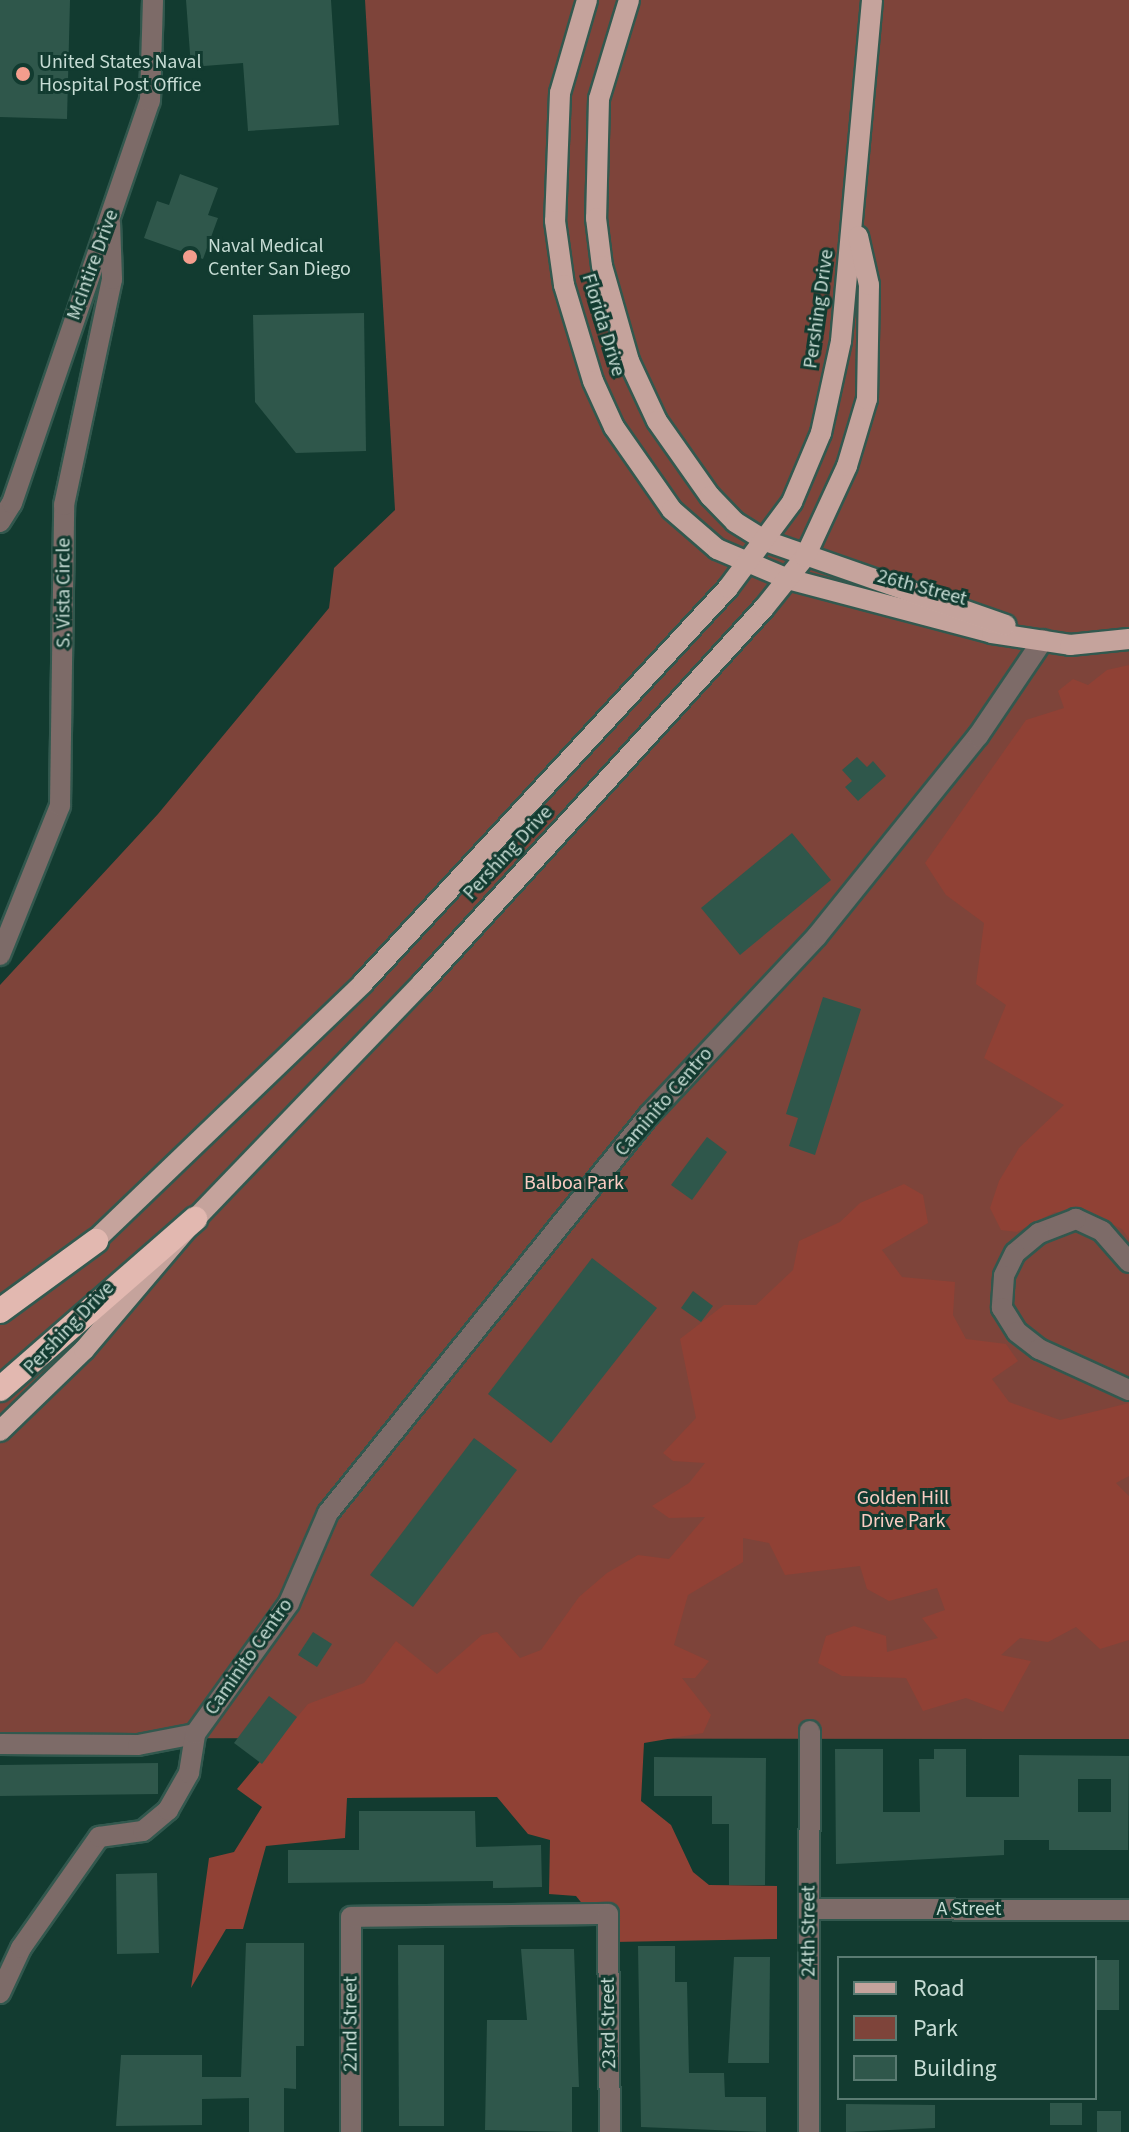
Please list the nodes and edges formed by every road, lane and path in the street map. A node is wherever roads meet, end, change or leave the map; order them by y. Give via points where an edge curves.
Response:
1 (153, 0) edge
2 (587, 0) edge
3 (629, 0) edge
4 (872, 0) edge
5 (855, 218) junction
6 (110, 223) junction
7 (0, 522) edge
8 (766, 541) junction
9 (805, 557) junction
10 (748, 565) junction
11 (788, 579) junction
12 (1129, 639) edge
13 (1043, 640) junction
14 (0, 955) edge
15 (195, 1219) junction
16 (96, 1241) junction
17 (1129, 1262) edge
18 (0, 1311) edge
19 (0, 1325) edge
20 (0, 1389) edge
21 (1129, 1390) edge
22 (0, 1431) edge
23 (810, 1731) dead end
24 (195, 1734) junction
25 (0, 1744) edge
26 (809, 1909) junction
27 (1129, 1910) edge
28 (351, 1917) joint
29 (0, 1993) edge
30 (351, 2132) edge
31 (610, 2132) edge
32 (809, 2132) edge

1 - 6 street, McIntire Drive via 150,101
2 - 10 main road, Florida Drive via 560,93 555,221 564,285 593,381 638,467 694,530
3 - 8 main road, Florida Drive via 599,99 593,166 602,266 629,361 657,421 710,496 735,522
4 - 5 main road, Pershing Drive
5 - 8 main road, Pershing Drive via 841,341 821,433 792,502
5 - 9 main road, Pershing Drive via 869,285 867,399 847,466
6 - 7 street, McIntire Drive via 93,259 12,503
6 - 14 street, S. Vista Circle via 112,279 64,505 60,806
8 - 9 main road, Florida Drive
8 - 10 main road, Pershing Drive
9 - 11 main road, Pershing Drive
9 - 13 main road, 26th Street via 958,605
10 - 11 main road, Florida Drive
10 - 16 main road, Pershing Drive via 363,983
11 - 13 main road, 26th Street via 992,633
11 - 15 main road, Pershing Drive via 422,983
12 - 13 main road, 26th Street via 1070,645
13 - 24 street, Caminito Centro via 978,736 817,936 649,1115 328,1513 289,1603
15 - 20 highway
15 - 22 main road, Pershing Drive via 84,1350
16 - 18 highway
16 - 19 main road, Pershing Drive
17 - 21 street via 1102,1231 1076,1219 1039,1233 1015,1253 1004,1276 1002,1308 1017,1332 1039,1349
23 - 26 street, 24th Street
24 - 25 street, Caminito Centro via 138,1745
24 - 29 street, Caminito Centro via 189,1773 168,1810 143,1831 99,1837 21,1948
26 - 27 street, A Street
26 - 32 street, 24th Street
28 - 30 street, 22nd Street
28 - 31 street, 23rd Street via 608,1914

